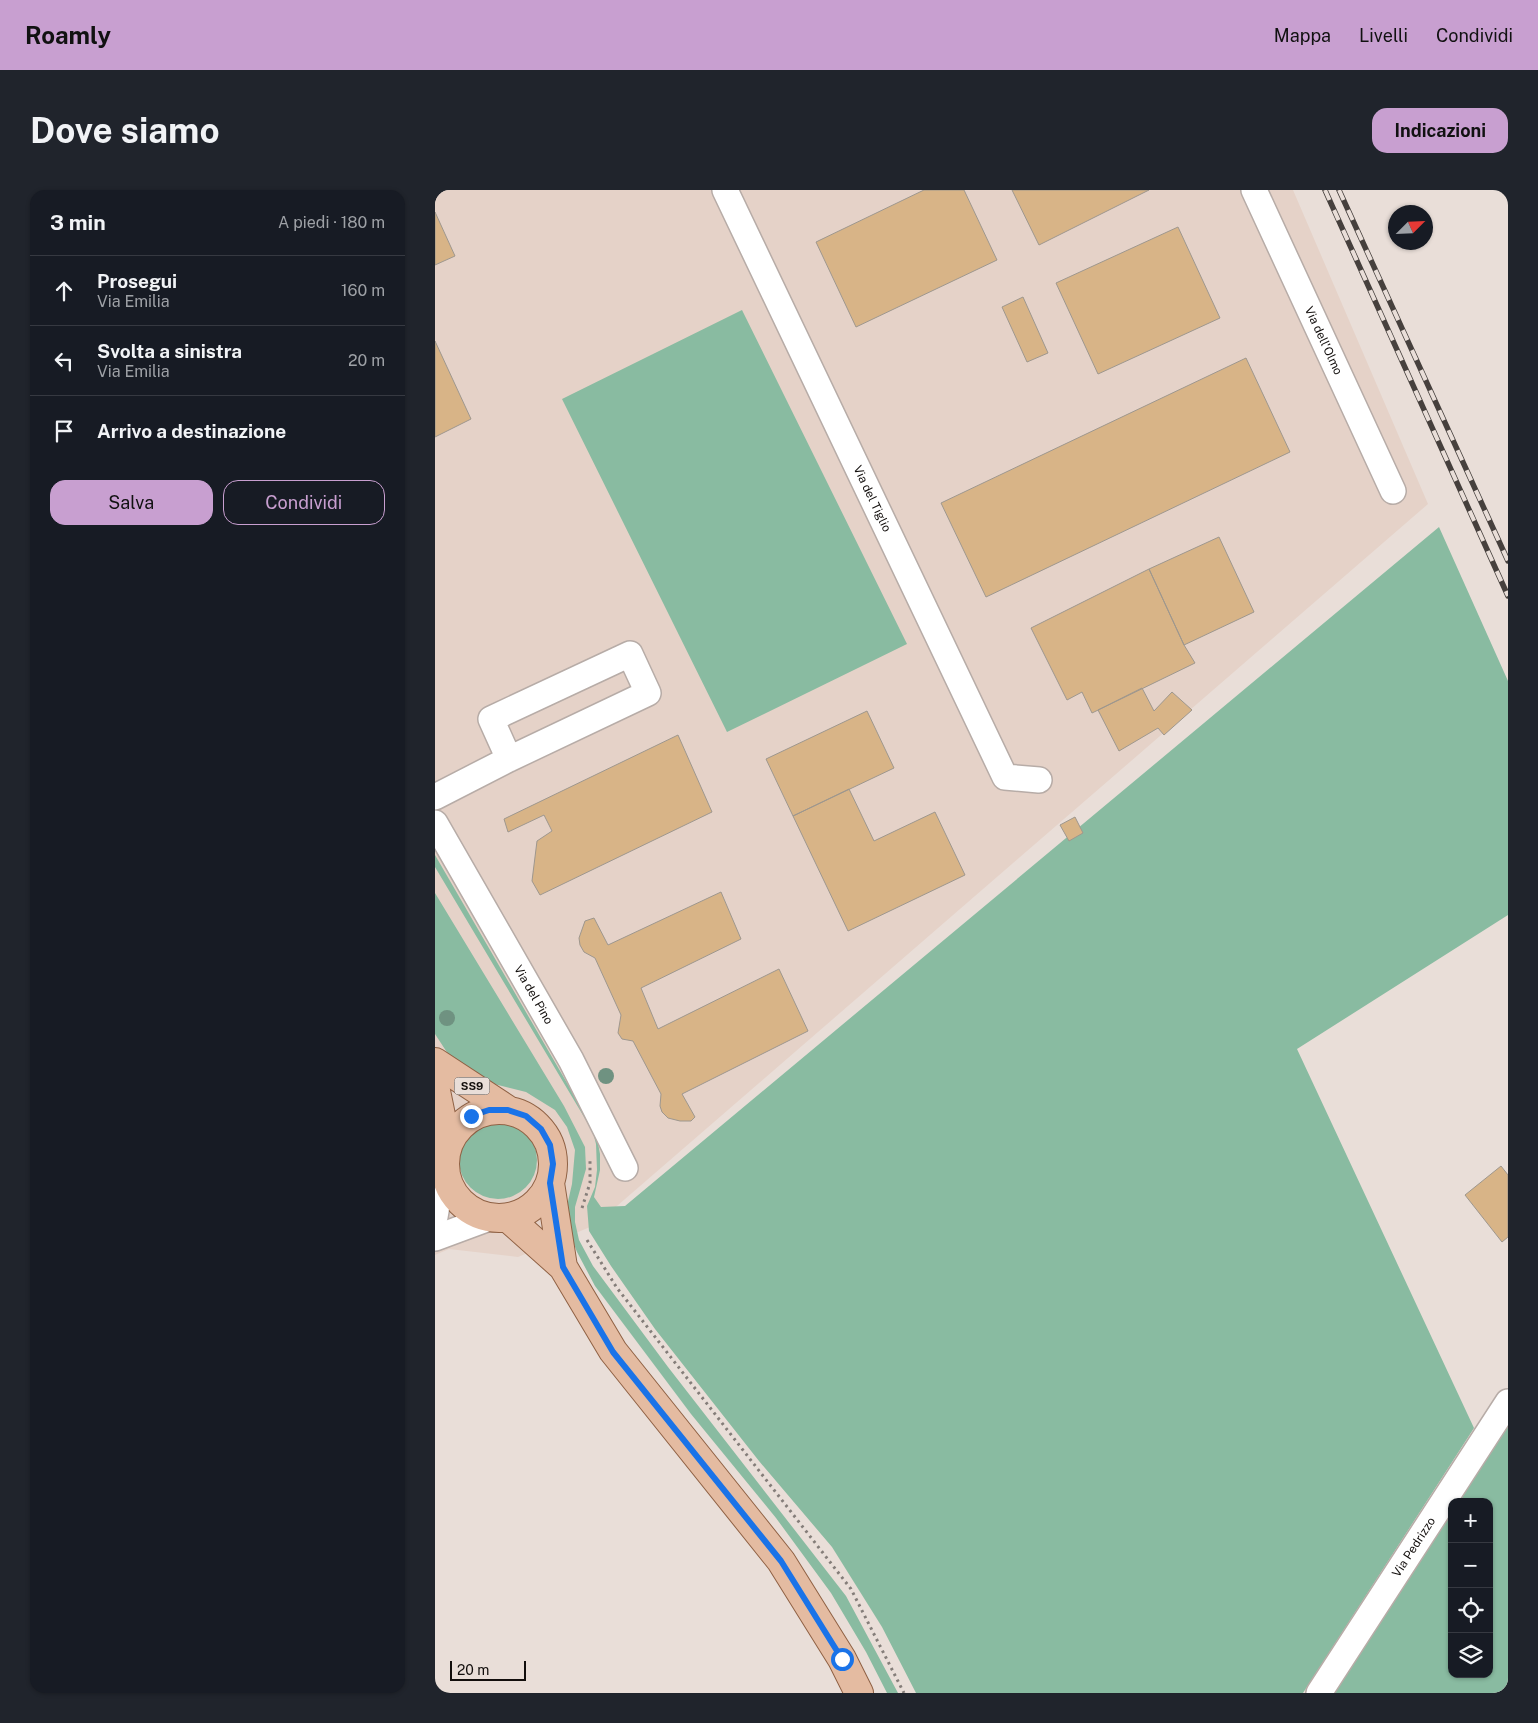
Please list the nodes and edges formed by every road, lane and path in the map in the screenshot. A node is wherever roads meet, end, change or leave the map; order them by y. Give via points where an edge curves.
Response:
1 (725, 190) edge
2 (1254, 190) edge
3 (1393, 491) dead end
4 (509, 759) junction
5 (1039, 780) dead end
6 (435, 797) edge
7 (435, 823) edge
8 (435, 1062) edge
9 (435, 1086) edge
10 (508, 1110) junction
11 (445, 1154) junction
12 (590, 1155) dead end
13 (625, 1168) dead end
14 (550, 1183) junction
15 (581, 1211) dead end
16 (435, 1217) edge
17 (499, 1218) junction
18 (585, 1237) dead end
19 (435, 1238) edge
20 (563, 1267) junction
21 (1508, 1402) edge
22 (859, 1693) edge
23 (904, 1693) edge
24 (1319, 1693) edge

1 - 5 street, Via del Tiglio via 1005,777
2 - 3 street, Via dell'Olmo
4 - 4 street via 648,694 629,654 491,719
4 - 6 street
7 - 13 street, Via del Pino via 571,1060
8 - 10 main road, SS9
9 - 11 main road, SS9
10 - 11 main road, SS9 via 489,1110 471,1116 457,1128
10 - 14 main road, SS9 via 526,1116 541,1129 550,1145 553,1164
11 - 16 street
11 - 17 main road, SS9 via 447,1183 457,1199 471,1212
12 - 15 path via 590,1183
14 - 17 main road, SS9 via 541,1200 526,1212
14 - 20 main road, SS9
17 - 19 street
17 - 20 main road, SS9
18 - 23 path via 617,1288 851,1589
20 - 22 main road, SS9 via 613,1352 781,1561 842,1659
21 - 24 street, Via Pedrizzo

